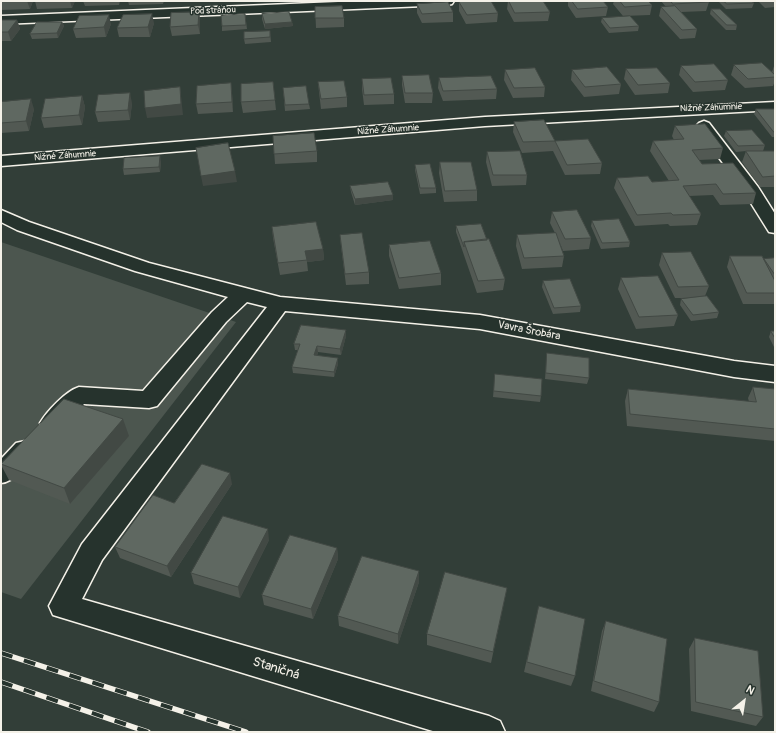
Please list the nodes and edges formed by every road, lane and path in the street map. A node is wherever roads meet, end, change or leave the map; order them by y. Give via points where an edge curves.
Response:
1 (448, 1) edge
2 (1, 20) edge
3 (775, 106) edge
4 (691, 109) junction
5 (1, 161) edge
6 (1, 215) edge
7 (775, 228) edge
8 (242, 295) junction
9 (280, 304) junction
10 (775, 374) edge
11 (2, 474) edge
12 (489, 732) edge

1 - 2 street, Pod stráňou
3 - 4 street, Nižné Záhumnie
4 - 5 street, Nižné Záhumnie via 529,119
4 - 7 street via 752,191
6 - 8 street, Vavra Šrobára via 23,226 142,267
8 - 9 street, Vavra Šrobára
8 - 11 street via 149,400 79,395
9 - 10 street, Vavra Šrobára via 480,322 734,369
9 - 12 street, Staničná via 92,552 63,606

